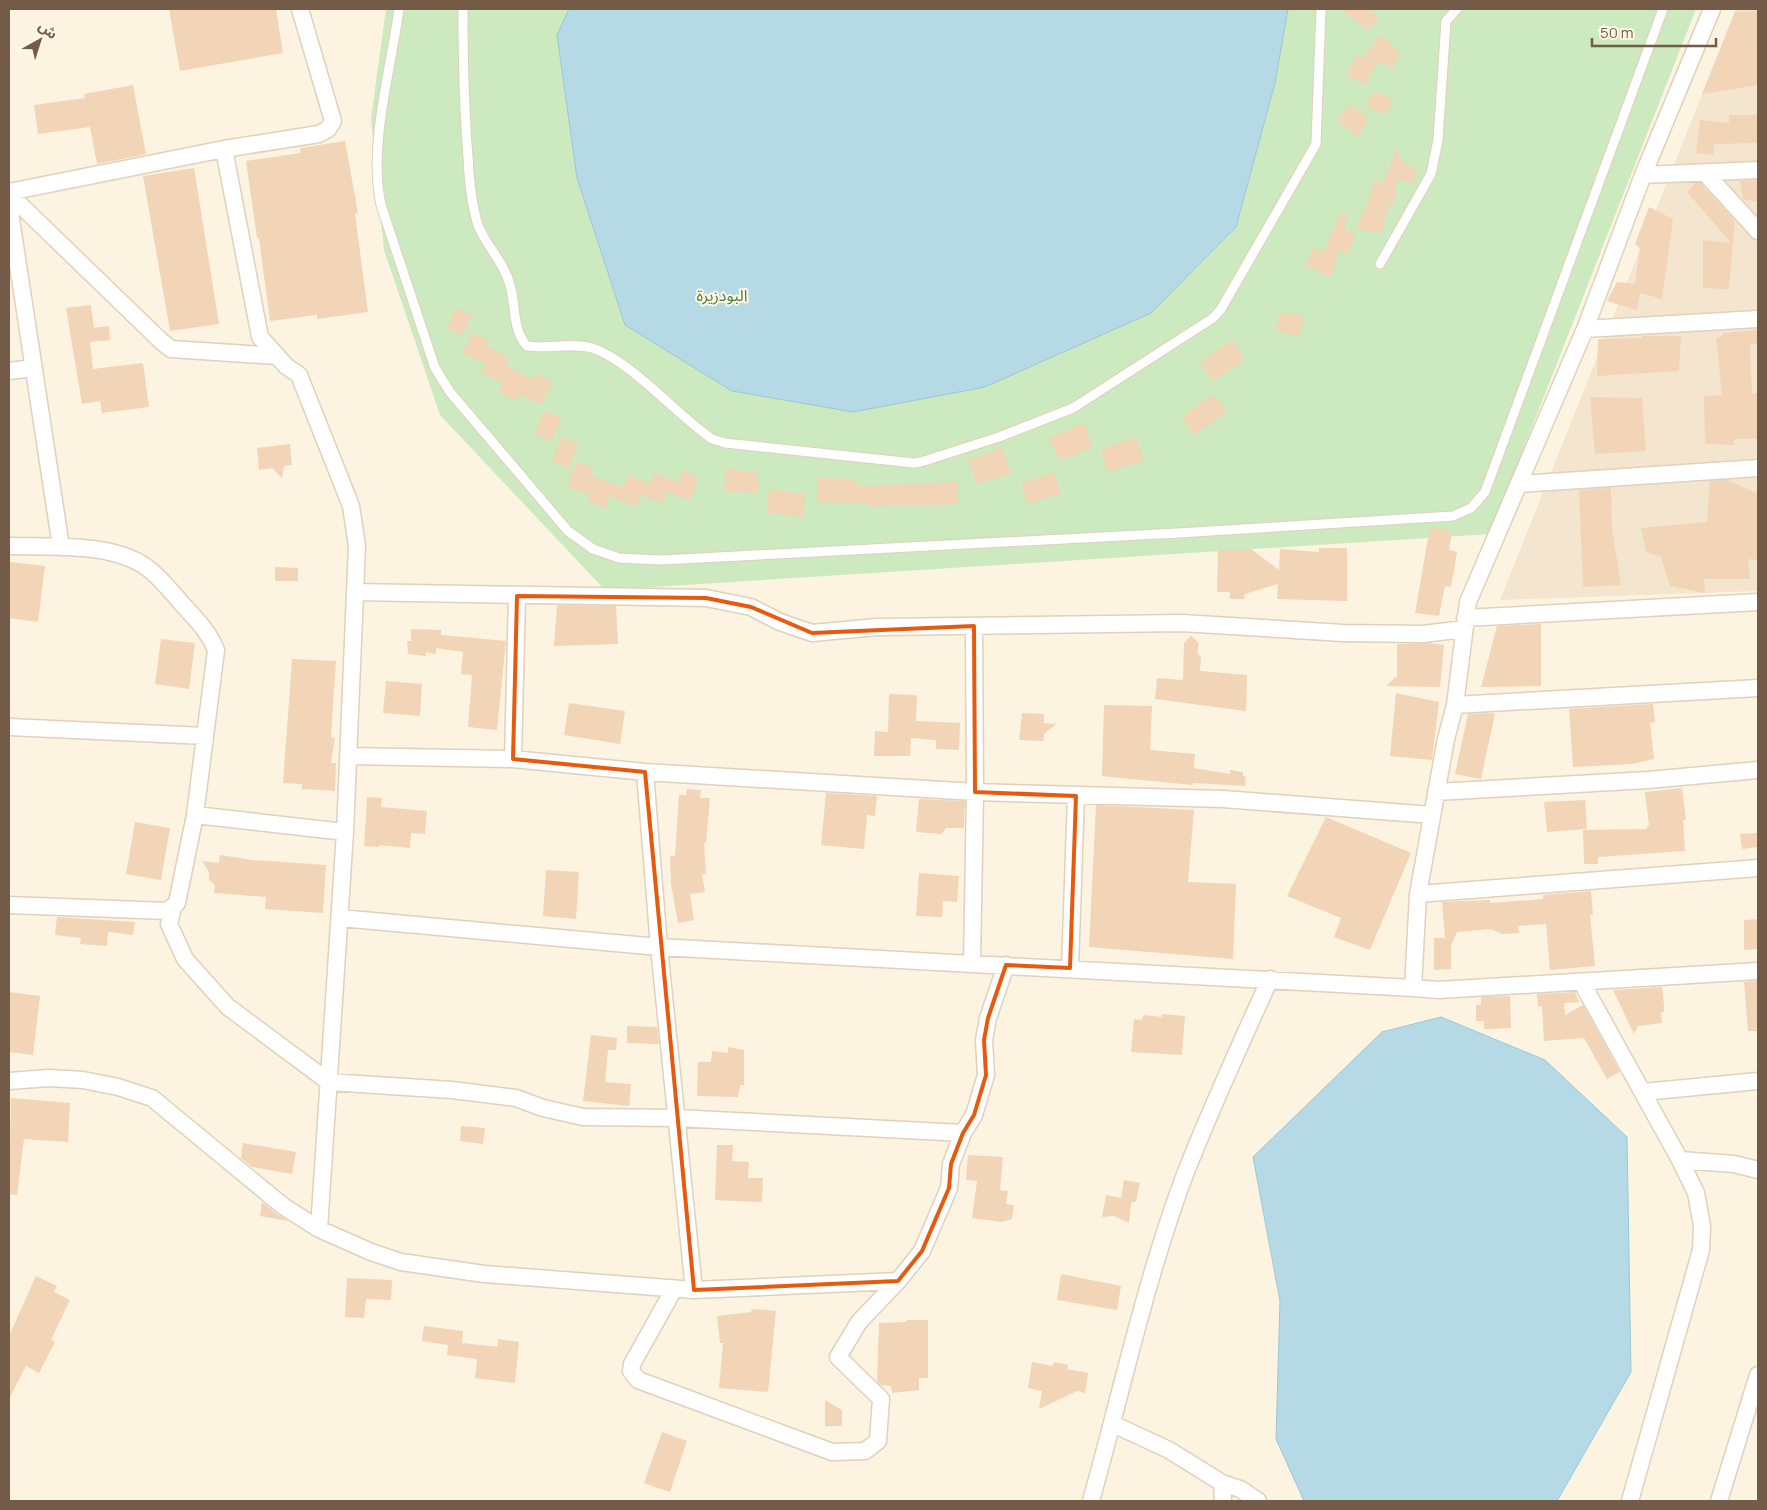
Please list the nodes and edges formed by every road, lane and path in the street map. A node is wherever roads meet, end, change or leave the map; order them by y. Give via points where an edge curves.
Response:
1 (300, 9) edge
2 (399, 9) edge
3 (463, 9) edge
4 (1321, 9) edge
5 (1456, 9) edge
6 (1663, 9) edge
7 (1712, 9) edge
8 (224, 149) junction
9 (1758, 170) edge
10 (1705, 173) junction
11 (1643, 175) junction
12 (9, 193) edge
13 (9, 206) edge
14 (1758, 231) edge
15 (1380, 264) dead end
16 (1758, 319) edge
17 (1585, 329) junction
18 (276, 356) junction
19 (34, 368) junction
20 (9, 371) edge
21 (1758, 468) edge
22 (1519, 484) junction
23 (9, 546) edge
24 (61, 547) junction
25 (355, 592) junction
26 (517, 596) junction
27 (1758, 602) edge
28 (1465, 624) junction
29 (974, 626) junction
30 (1758, 688) edge
31 (1455, 705) junction
32 (9, 727) edge
33 (206, 736) junction
34 (350, 756) junction
35 (513, 759) junction
36 (1758, 770) edge
37 (645, 772) junction
38 (975, 792) junction
39 (1436, 792) junction
40 (1076, 796) junction
41 (194, 815) junction
42 (1432, 815) junction
43 (345, 832) junction
44 (1758, 868) edge
45 (1418, 894) junction
46 (9, 905) edge
47 (173, 908) junction
48 (340, 918) junction
49 (659, 947) junction
50 (972, 963) junction
51 (1006, 965) junction
52 (1070, 968) junction
53 (1758, 971) edge
54 (1270, 979) junction
55 (1582, 983) junction
56 (1413, 988) junction
57 (9, 1081) edge
58 (1758, 1081) edge
59 (329, 1082) junction
60 (1643, 1092) junction
61 (677, 1118) junction
62 (963, 1133) junction
63 (1680, 1160) junction
64 (1758, 1170) edge
65 (319, 1229) junction
66 (898, 1281) junction
67 (674, 1289) junction
68 (694, 1290) junction
69 (1758, 1375) edge
70 (1113, 1424) junction
71 (1222, 1483) junction
72 (1091, 1501) edge
73 (1223, 1501) edge
74 (1258, 1501) edge
75 (1630, 1501) edge
76 (1720, 1501) edge

1 - 8 street via 333,121 319,134
2 - 6 lane via 376,184 435,368 456,399 568,531 593,550 619,558 661,560 1453,516 1471,508 1485,492
3 - 4 lane via 465,116 473,206 486,241 508,279 518,332 527,346 564,345 600,352 634,375 712,439 914,463 1073,408 1217,314 1316,144
5 - 15 lane via 1446,21 1438,140 1432,174
7 - 11 street
8 - 12 street
8 - 18 street via 260,337
9 - 10 street
10 - 11 street
10 - 14 street
11 - 17 street
12 - 18 street via 172,349
13 - 19 street
16 - 17 street
17 - 22 street
18 - 25 street via 299,375 351,506 357,546
19 - 20 street
19 - 24 street
21 - 22 street
22 - 28 street via 1473,589
23 - 24 street
24 - 33 street via 99,550 128,557 150,569 205,630 216,650
25 - 26 street
25 - 34 street
26 - 29 street via 706,598 751,607 812,633 877,627
26 - 35 street
27 - 28 street
28 - 29 street via 1424,634 1343,633 1182,623
28 - 31 street
29 - 38 street
30 - 31 street
31 - 39 street
32 - 33 street
33 - 41 street
34 - 35 street
34 - 43 street
35 - 37 street
36 - 39 street
37 - 38 street
37 - 49 street
38 - 40 street
38 - 50 street
39 - 42 street
40 - 42 street via 1223,799
40 - 52 street
41 - 43 street
41 - 47 street via 177,903
42 - 45 street
43 - 48 street
44 - 45 street
45 - 56 street
46 - 47 street via 167,911
47 - 59 street via 169,924 185,959 228,1007
48 - 49 street
48 - 59 street
49 - 50 street
49 - 61 street
50 - 51 street
51 - 52 street
51 - 62 street via 988,1018 984,1040 986,1075 974,1115
52 - 54 street
53 - 55 street
54 - 56 street
54 - 70 street via 1184,1178 1159,1253
55 - 56 street via 1438,990
55 - 60 street
57 - 65 street via 83,1080 152,1098 283,1206
58 - 60 street
59 - 61 street via 452,1090 516,1098 583,1117
59 - 65 street
60 - 63 street
61 - 62 street
61 - 68 street
62 - 66 street via 951,1164 949,1188 926,1242
63 - 64 street via 1734,1164
63 - 75 street via 1696,1194 1702,1226 1701,1250
65 - 67 street via 401,1262 484,1274
66 - 67 street via 859,1322 838,1357 881,1399 878,1441 865,1451 853,1452 832,1452 638,1380 632,1375 632,1364
66 - 68 street
67 - 68 street
69 - 76 street
70 - 71 street via 1169,1450
70 - 72 street
71 - 73 street
71 - 74 street via 1240,1489

